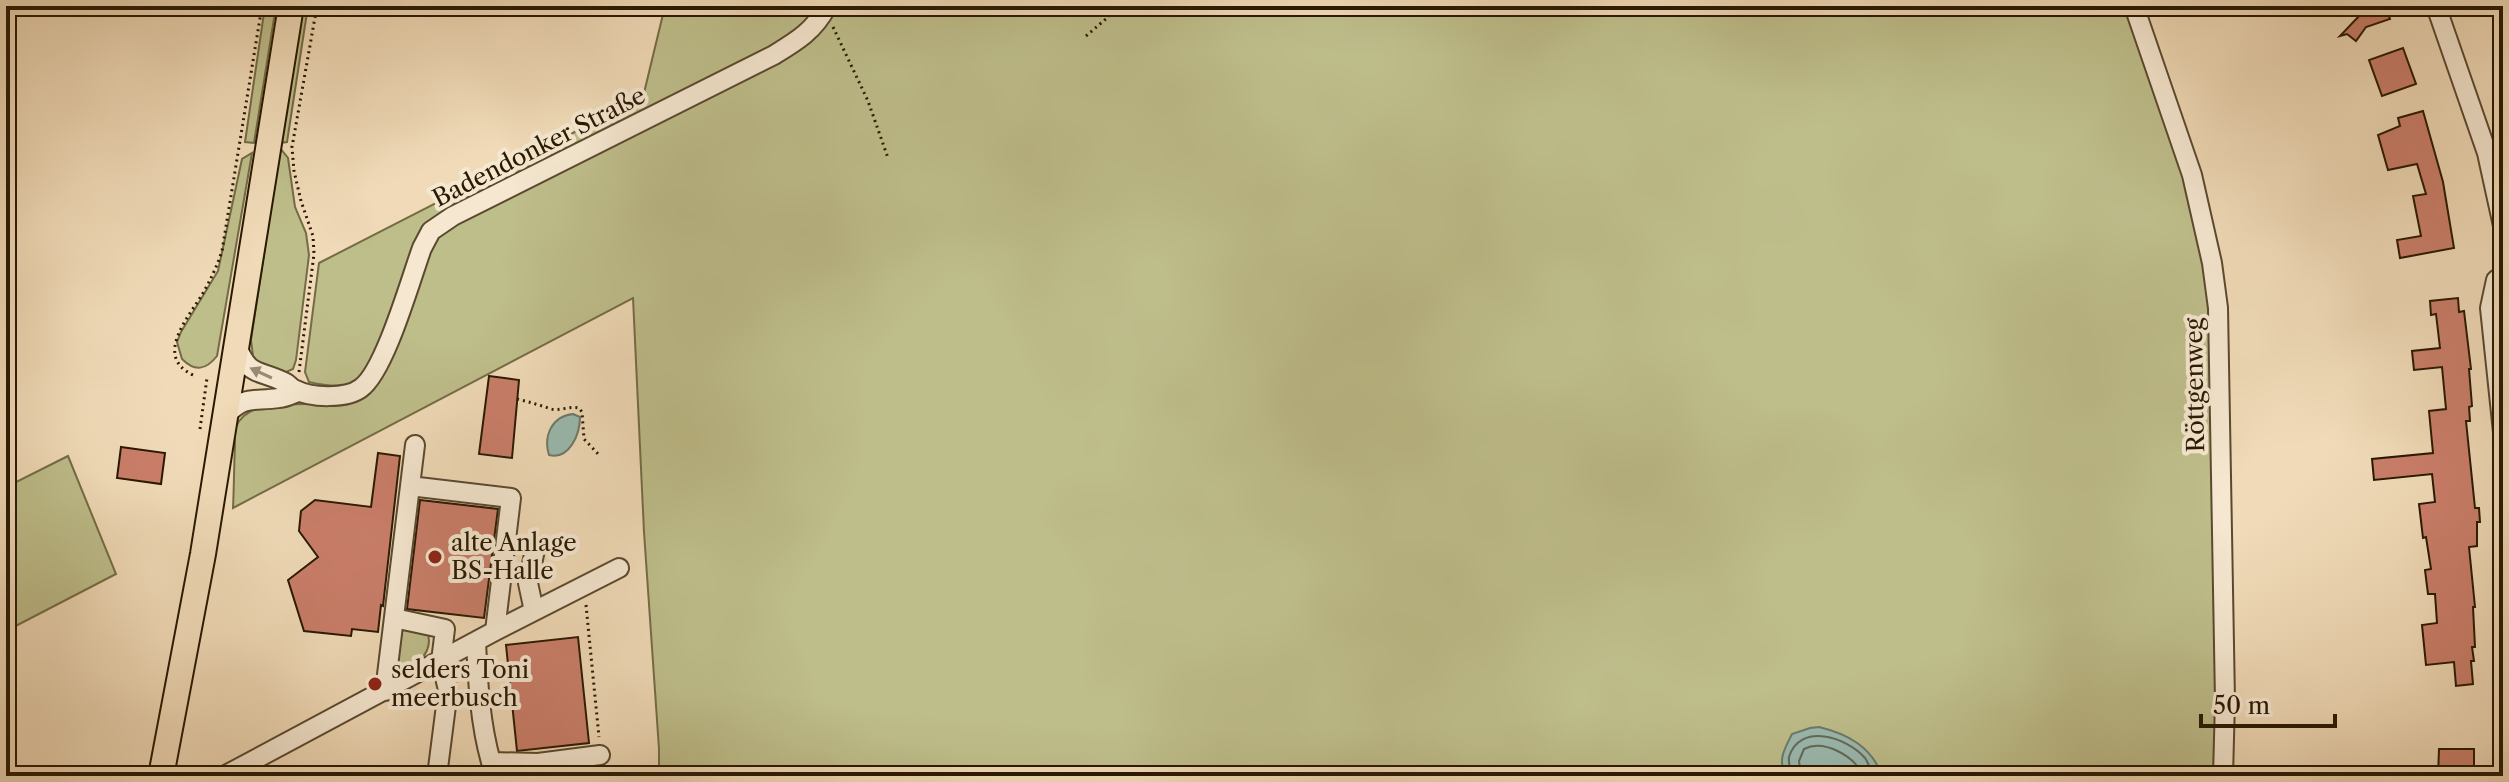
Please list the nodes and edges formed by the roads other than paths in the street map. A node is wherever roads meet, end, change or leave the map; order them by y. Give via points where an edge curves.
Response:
1 (291, 6) edge
2 (2134, 6) edge
3 (2436, 6) edge
4 (824, 11) edge
5 (2503, 226) edge
6 (2503, 275) edge
7 (236, 344) junction
8 (298, 392) junction
9 (225, 416) junction
10 (2503, 432) edge
11 (415, 445) dead end
12 (410, 486) junction
13 (536, 545) dead end
14 (619, 568) dead end
15 (534, 611) junction
16 (394, 618) junction
17 (495, 631) junction
18 (476, 642) junction
19 (441, 661) junction
20 (385, 691) junction
21 (600, 755) road end
22 (161, 776) edge
23 (224, 776) edge
24 (437, 776) edge
25 (2223, 776) edge

1 - 7 main road
2 - 25 street, Röttgenweg via 2192,175 2218,308
3 - 5 street via 2487,153
4 - 8 street, Badendonker Straße via 803,38 774,55 431,231 369,381 348,395
6 - 10 street via 2496,280 2490,308
8 -> 7 street, Badendonker Straße via 254,372 243,363
7 - 9 main road
8 - 9 street, Badendonker Straße via 251,399
9 - 22 main road
11 - 12 street
12 - 16 street
12 - 17 street via 511,498 512,528
13 - 15 street via 528,583
14 - 15 street
15 - 17 street
16 - 19 street via 445,629
16 - 20 street
17 - 18 street
18 - 19 street
18 - 21 street via 491,762 538,763
19 - 20 street
19 - 24 street via 448,690
20 - 23 street

